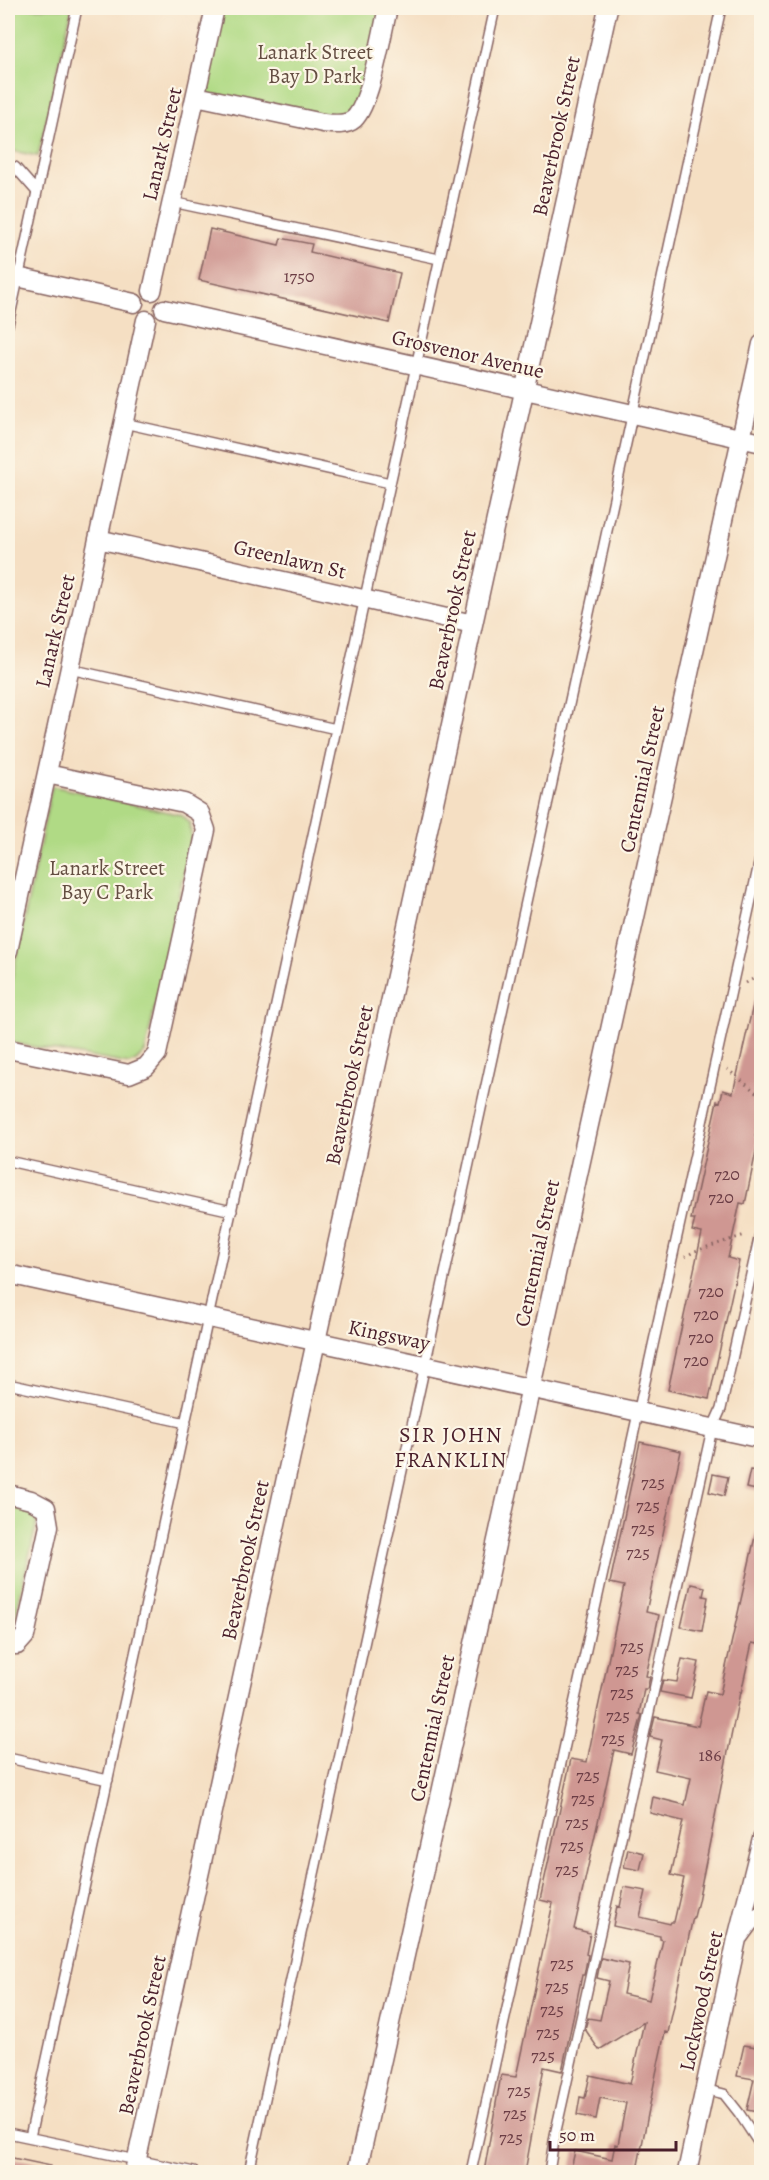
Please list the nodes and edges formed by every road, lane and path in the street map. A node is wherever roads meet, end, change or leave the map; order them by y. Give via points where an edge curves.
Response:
1 (77, 8) edge
2 (215, 8) edge
3 (388, 8) edge
4 (495, 8) edge
5 (608, 8) edge
6 (721, 8) edge
7 (196, 96) junction
8 (8, 165) edge
9 (37, 192) junction
10 (172, 202) junction
11 (439, 259) junction
12 (13, 277) edge
13 (152, 291) junction
14 (134, 303) junction
15 (164, 309) junction
16 (146, 320) junction
17 (8, 325) edge
18 (762, 344) edge
19 (416, 366) junction
20 (524, 390) junction
21 (632, 414) junction
22 (124, 423) junction
23 (740, 438) junction
24 (762, 443) edge
25 (390, 483) junction
26 (98, 539) junction
27 (365, 599) junction
28 (472, 624) junction
29 (70, 669) junction
30 (336, 729) junction
31 (47, 774) junction
32 (762, 850) edge
33 (8, 951) edge
34 (762, 974) edge
35 (746, 984) dead end
36 (8, 1049) edge
37 (727, 1069) dead end
38 (762, 1097) edge
39 (8, 1161) edge
40 (232, 1211) junction
41 (762, 1225) edge
42 (745, 1235) dead end
43 (684, 1257) dead end
44 (8, 1274) edge
45 (209, 1318) junction
46 (316, 1342) junction
47 (425, 1365) junction
48 (8, 1384) edge
49 (530, 1389) junction
50 (639, 1413) junction
51 (186, 1423) junction
52 (712, 1429) junction
53 (762, 1439) edge
54 (8, 1494) edge
55 (8, 1645) edge
56 (8, 1758) edge
57 (108, 1780) junction
58 (762, 1839) edge
59 (762, 1915) edge
60 (736, 1939) junction
61 (704, 2089) junction
62 (8, 2133) edge
63 (30, 2138) junction
64 (762, 2148) edge
65 (136, 2166) edge
66 (194, 2172) edge
67 (249, 2172) edge
68 (357, 2172) edge
69 (471, 2172) edge
70 (549, 2172) edge
71 (687, 2172) edge

1 - 9 lane
2 - 7 street, Lanark Street
3 - 7 street via 368,92 353,120 339,125 323,123
4 - 11 lane
5 - 20 street, Beaverbrook Street
6 - 21 lane
7 - 10 street, Lanark Street
8 - 9 lane via 15,167
9 - 12 lane
10 - 11 lane
10 - 13 street, Lanark Street
11 - 19 lane
12 - 14 street
12 - 17 lane
13 - 14 street via 143,291
13 - 15 street via 164,300
14 - 16 street via 138,316
15 - 16 street via 155,319
15 - 19 street, Grosvenor Avenue
16 - 22 street, Lanark Street
18 - 23 street, Centennial Street
19 - 20 street, Grosvenor Avenue
19 - 25 lane
20 - 21 street, Grosvenor Avenue
20 - 28 street, Beaverbrook Street
21 - 23 street, Grosvenor Avenue
21 - 47 lane
22 - 25 lane
22 - 26 street, Lanark Street
23 - 24 street, Grosvenor Avenue
23 - 49 street, Centennial Street
25 - 27 lane
26 - 27 street, Greenlawn St
26 - 29 street, Lanark Street
27 - 28 street, Greenlawn St
27 - 30 lane
28 - 46 street, Beaverbrook Street
29 - 30 lane
29 - 31 street, Lanark Street
30 - 40 lane
31 - 33 street, Lanark Street
31 - 36 street via 184,803 200,813 206,830 157,1054 146,1067 129,1074
32 - 50 lane
34 - 35 path
37 - 38 path
39 - 40 lane
40 - 45 lane
41 - 52 lane via 721,1409
42 - 43 path
44 - 45 street, Kingsway
45 - 46 street, Kingsway
45 - 51 lane
46 - 47 street, Kingsway
46 - 65 street, Beaverbrook Street
47 - 49 street, Kingsway
47 - 67 lane
48 - 51 lane
49 - 50 street, Kingsway
49 - 68 street, Centennial Street
50 - 52 street, Kingsway
50 - 69 lane
51 - 57 lane
52 - 53 street, Kingsway
52 - 70 lane
54 - 55 street via 46,1508 49,1526 25,1636 17,1645
56 - 57 lane
57 - 63 lane
58 - 60 street, Lockwood Street
59 - 60 street via 750,1921
60 - 61 street, Lockwood Street
61 - 64 lane via 724,2094
61 - 71 street, Lockwood Street
62 - 63 lane
63 - 65 lane
65 - 66 lane

